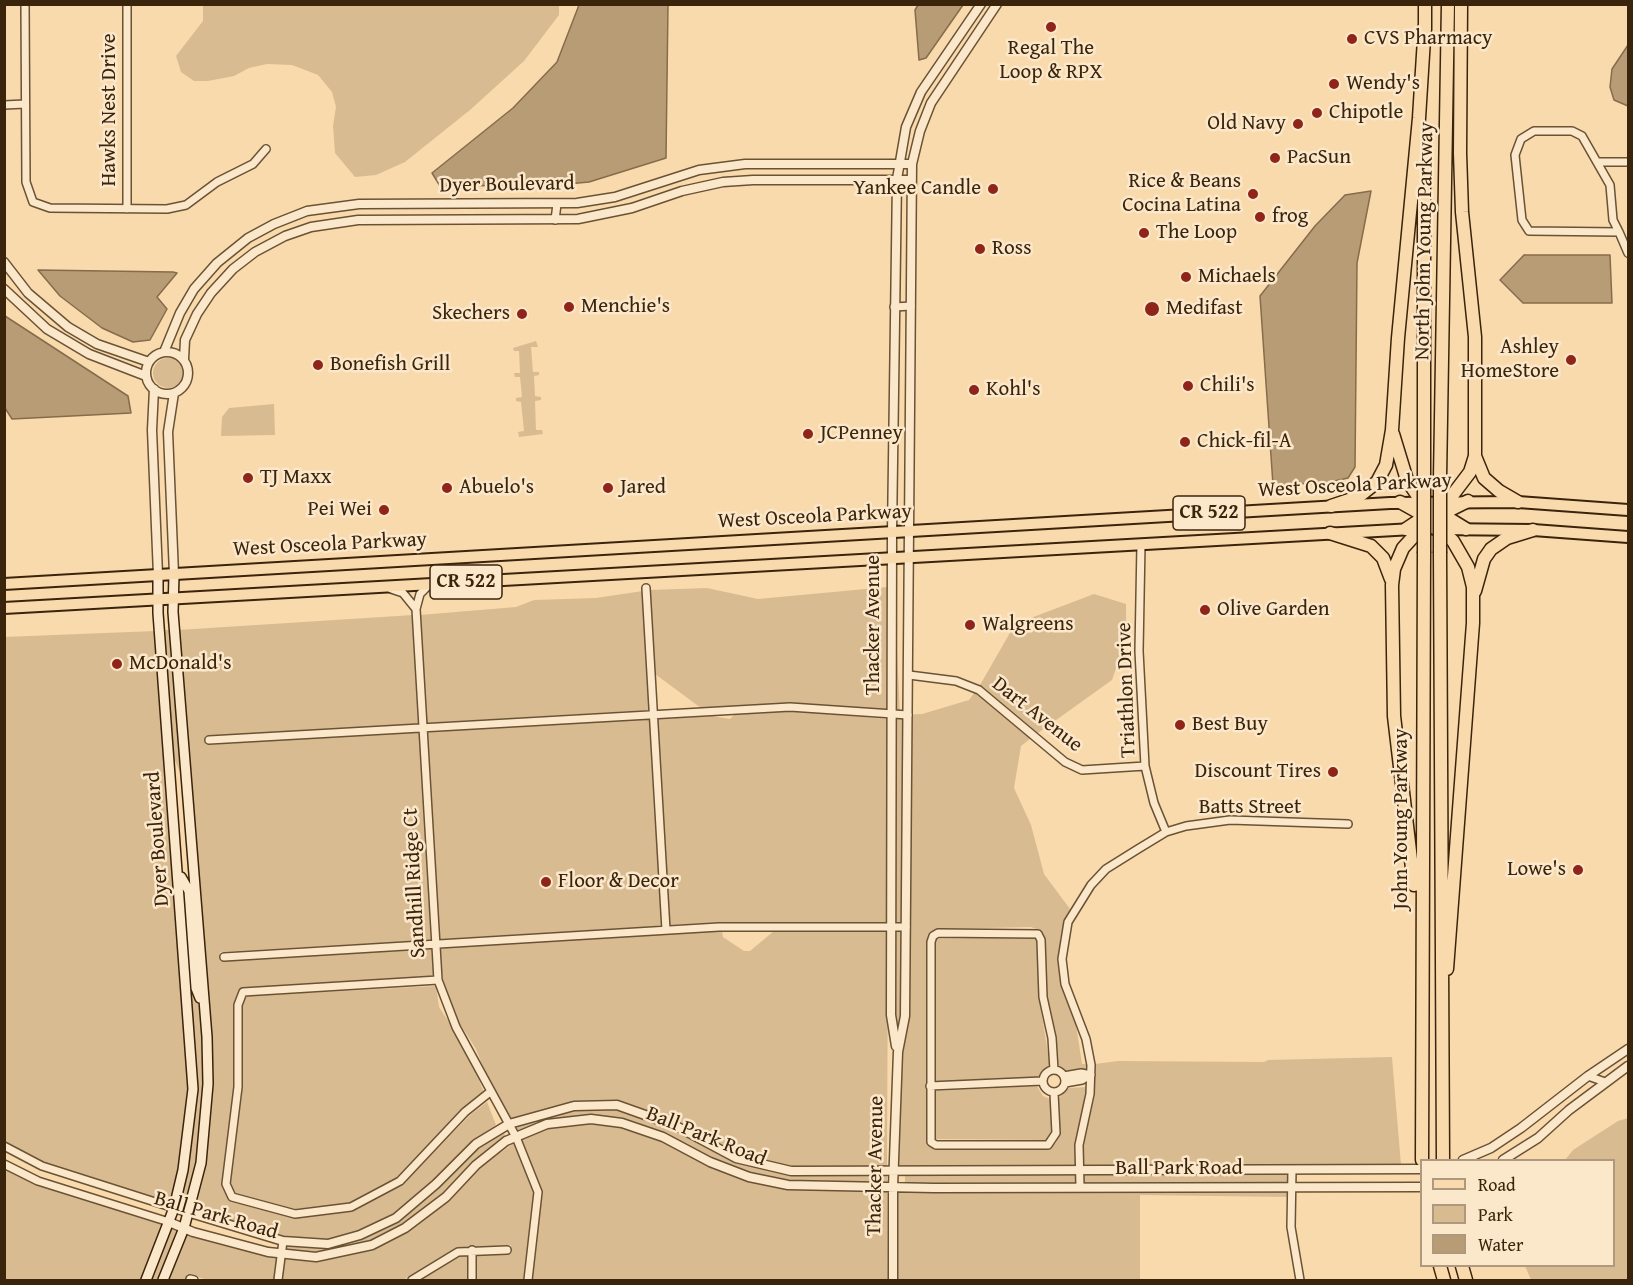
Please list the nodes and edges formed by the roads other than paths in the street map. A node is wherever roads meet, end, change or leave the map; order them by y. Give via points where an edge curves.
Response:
1 (25, 4) edge
2 (127, 4) edge
3 (981, 4) edge
4 (997, 4) edge
5 (1425, 4) edge
6 (1448, 4) edge
7 (1461, 4) edge
8 (1425, 23) junction
9 (945, 56) junction
10 (957, 64) junction
11 (25, 104) junction
12 (4, 105) edge
13 (266, 149) dead end
14 (1597, 162) junction
15 (1629, 162) edge
16 (898, 164) junction
17 (912, 164) junction
18 (722, 166) junction
19 (897, 179) junction
20 (911, 180) junction
21 (723, 182) junction
22 (557, 204) junction
23 (127, 209) junction
24 (555, 220) junction
25 (1619, 232) junction
26 (1629, 253) edge
27 (4, 262) edge
28 (4, 289) edge
29 (911, 294) junction
30 (894, 295) junction
31 (911, 306) junction
32 (894, 307) junction
33 (164, 352) junction
34 (184, 359) junction
35 (149, 362) junction
36 (146, 376) junction
37 (154, 389) junction
38 (174, 393) junction
39 (1392, 430) junction
40 (1474, 456) junction
41 (1424, 478) joint
42 (1440, 478) joint
43 (1448, 501) junction
44 (1468, 501) junction
45 (1400, 502) junction
46 (1422, 502) junction
47 (1518, 502) junction
48 (1331, 506) junction
49 (1629, 510) edge
50 (1432, 515) junction
51 (1412, 529) junction
52 (1442, 529) junction
53 (1466, 529) junction
54 (910, 530) junction
55 (1533, 530) junction
56 (892, 532) junction
57 (1330, 533) junction
58 (1629, 537) edge
59 (1141, 544) junction
60 (892, 558) junction
61 (911, 558) junction
62 (174, 574) junction
63 (158, 575) junction
64 (4, 584) edge
65 (430, 584) junction
66 (1392, 585) junction
67 (386, 587) junction
68 (646, 588) dead end
69 (1473, 598) junction
70 (173, 599) junction
71 (158, 600) junction
72 (4, 608) edge
73 (416, 609) junction
74 (909, 675) junction
75 (654, 715) junction
76 (892, 715) junction
77 (908, 715) junction
78 (423, 728) junction
79 (209, 740) dead end
80 (170, 758) junction
81 (1145, 766) junction
82 (892, 811) junction
83 (907, 811) junction
84 (1348, 824) dead end
85 (1166, 832) junction
86 (192, 856) junction
87 (178, 872) junction
88 (1421, 924) junction
89 (892, 927) junction
90 (906, 927) junction
91 (666, 930) junction
92 (435, 944) junction
93 (224, 957) dead end
94 (438, 980) junction
95 (204, 1008) junction
96 (1629, 1049) edge
97 (897, 1052) junction
98 (1440, 1054) junction
99 (1629, 1066) edge
100 (1054, 1070) junction
101 (1090, 1076) junction
102 (1588, 1076) junction
103 (1065, 1079) junction
104 (1042, 1081) junction
105 (1605, 1082) junction
106 (930, 1086) junction
107 (490, 1092) junction
108 (1054, 1093) junction
109 (509, 1124) junction
110 (516, 1137) junction
111 (4, 1146) edge
112 (1422, 1159) edge
113 (1443, 1159) edge
114 (1467, 1159) edge
115 (1506, 1159) edge
116 (4, 1164) edge
117 (1420, 1169) edge
118 (1080, 1170) junction
119 (1292, 1170) junction
120 (893, 1172) junction
121 (70, 1175) junction
122 (893, 1187) junction
123 (1080, 1187) junction
124 (1291, 1187) junction
125 (1420, 1187) edge
126 (65, 1189) junction
127 (174, 1208) junction
128 (188, 1214) junction
129 (169, 1222) junction
130 (184, 1228) junction
131 (283, 1241) junction
132 (472, 1250) junction
133 (507, 1250) dead end
134 (281, 1254) junction
135 (146, 1281) edge
136 (163, 1281) edge
137 (278, 1281) edge
138 (412, 1281) edge
139 (472, 1281) edge
140 (528, 1281) edge
141 (893, 1281) edge
142 (1300, 1281) edge

1 - 11 street, Hawks Nest Drive
2 - 23 street, Hawks Nest Drive
3 - 9 street, Thacker Avenue
4 - 10 street, Thacker Avenue
5 - 8 highway, North John Young Parkway
6 - 42 highway, North John Young Parkway
7 - 40 highway via 1460,153 1475,337
8 - 39 highway
8 - 41 highway, North John Young Parkway
9 - 10 street
9 - 16 street, Thacker Avenue via 921,92
10 - 17 street, Thacker Avenue via 931,103
11 - 12 street
11 - 23 street, Hawks Nest Drive via 26,182 33,202 50,208
13 - 23 street via 253,164 217,182 186,205
14 - 15 street
14 - 25 street via 1610,185 1612,213
14 - 25 street via 1578,133 1526,134 1515,154 1522,220 1525,227 1535,232
16 - 17 street, Dyer Boulevard
16 - 18 street, Dyer Boulevard
16 - 19 street, Thacker Avenue
17 - 20 street, Thacker Avenue
18 - 21 street
18 - 22 street, Dyer Boulevard via 615,196
19 - 20 street, Dyer Boulevard
19 - 21 street, Dyer Boulevard
19 - 30 street, Thacker Avenue
20 - 29 street, Thacker Avenue
21 - 24 street, Dyer Boulevard via 613,213
22 - 24 street
22 - 33 street, Dyer Boulevard via 343,206 307,212 274,224 248,238 209,272 180,313
24 - 34 street, Dyer Boulevard via 358,220 333,222 285,236 255,252 211,293 185,340
25 - 26 street
27 - 35 street via 28,293 68,327 97,344
28 - 36 street via 47,329 88,354
29 - 30 street
29 - 31 street, Thacker Avenue
30 - 32 street, Thacker Avenue
31 - 32 street
31 - 54 street, Thacker Avenue
32 - 56 street, Thacker Avenue
33 - 34 street
33 - 35 street
34 - 38 street via 189,372 186,383
35 - 36 street
36 - 37 street
37 - 38 street
37 - 63 street, Dyer Boulevard
38 - 62 street, Dyer Boulevard via 168,432
39 - 46 highway via 1401,467
39 - 48 highway via 1386,465 1377,482 1358,497
40 - 43 highway via 1470,472
40 - 47 highway via 1484,478
41 - 88 highway, John Young Parkway, bridge
42 - 98 highway, John Young Parkway, bridge
43 - 44 main road, West Osceola Parkway / CR 522
43 - 46 main road, West Osceola Parkway / CR 522
43 - 50 highway
44 - 47 main road, West Osceola Parkway / CR 522
44 - 50 highway
45 - 46 main road, West Osceola Parkway / CR 522
45 - 48 main road, West Osceola Parkway / CR 522
45 - 50 highway
46 - 50 highway
47 - 49 main road, West Osceola Parkway / CR 522
48 - 54 main road, West Osceola Parkway / CR 522
50 - 51 highway
50 - 52 highway
50 - 53 highway
51 - 52 main road, CR 522
51 - 57 main road, CR 522
51 - 66 highway via 1398,558
52 - 53 main road, CR 522
52 - 69 highway via 1463,556
53 - 55 main road, CR 522
54 - 56 main road, West Osceola Parkway / CR 522
54 - 61 street, Thacker Avenue
55 - 58 main road, CR 522
55 - 69 highway via 1508,538 1491,549
56 - 60 street, Thacker Avenue
56 - 62 main road, West Osceola Parkway / CR 522
57 - 59 main road, CR 522
57 - 66 highway via 1357,539 1377,550 1388,568
59 - 61 main road, CR 522
59 - 81 street, Triathlon Drive via 1139,651
60 - 61 main road, CR 522
60 - 65 main road, CR 522
60 - 76 street, Thacker Avenue
61 - 74 street, Thacker Avenue
62 - 63 main road, West Osceola Parkway / CR 522
62 - 70 main road, Dyer Boulevard
63 - 64 main road, West Osceola Parkway / CR 522
63 - 71 main road, Dyer Boulevard
65 - 67 main road, CR 522
65 - 73 street via 420,594
66 - 88 highway via 1394,717
67 - 70 main road, CR 522
67 - 73 street via 403,593
68 - 75 street
69 - 98 highway
70 - 71 main road, CR 522
70 - 86 main road, Dyer Boulevard
71 - 72 main road, CR 522
71 - 80 main road, Dyer Boulevard
73 - 78 street, Sandhill Ridge Ct
74 - 77 street, Thacker Avenue
74 - 81 street, Dart Avenue via 956,681 980,690 1065,762 1082,770
75 - 76 street via 790,707
75 - 78 street
75 - 91 street
76 - 77 street
76 - 82 street, Thacker Avenue
77 - 83 street, Thacker Avenue
78 - 79 street
78 - 92 street, Sandhill Ridge Ct
80 - 86 main road via 176,772 182,849
80 - 87 main road, Dyer Boulevard
81 - 85 street, Triathlon Drive
82 - 83 street
82 - 89 street, Thacker Avenue
83 - 90 street, Thacker Avenue
84 - 85 street, Batts Street via 1208,821
85 - 101 street, Batts Street via 1106,869 1077,903 1068,922 1062,959 1064,978 1086,1039
86 - 95 main road, Dyer Boulevard
87 - 95 main road via 189,891 196,988
87 - 127 main road, Dyer Boulevard via 193,1089
88 - 112 highway, John Young Parkway
89 - 90 street
89 - 91 street
89 - 97 street, Thacker Avenue via 891,1015
90 - 97 street, Thacker Avenue via 906,1016
91 - 92 street
92 - 93 street
92 - 94 street, Sandhill Ridge Ct
94 - 107 street, Sandhill Ridge Ct via 456,1027
94 - 107 street via 243,992 238,1005 238,1087 226,1184 232,1197 295,1214 351,1207 400,1182 465,1112
95 - 128 main road, Dyer Boulevard via 206,1126
96 - 102 street
97 - 120 street, Thacker Avenue
98 - 113 highway, John Young Parkway
99 - 105 street
100 - 103 street
100 - 104 street via 1046,1073
100 - 106 street via 1038,933 938,933 931,942
101 - 103 street via 1081,1073
101 - 118 street, Batts Street via 1079,1145
102 - 105 street
102 - 114 street via 1521,1128
103 - 108 street via 1063,1089
104 - 106 street
104 - 108 street
105 - 115 street via 1538,1138
106 - 108 street via 931,1142 936,1145 1048,1145 1056,1133
107 - 109 street, Sandhill Ridge Ct
109 - 110 street, Sandhill Ridge Ct
109 - 120 street, Ball Park Road via 574,1106 617,1105 676,1125 736,1158 791,1171
109 - 131 street, Ball Park Road via 476,1144 396,1218 360,1235 328,1244
110 - 122 street, Ball Park Road via 547,1124 591,1119 622,1123 663,1137 749,1177 788,1185
110 - 134 street, Ball Park Road via 476,1165 446,1197 405,1228 372,1245 316,1257
110 - 140 street, Sandhill Ridge Ct via 538,1192
111 - 121 street, Ball Park Road via 42,1166
116 - 126 street, Ball Park Road
117 - 119 street, Ball Park Road
118 - 119 street, Ball Park Road
118 - 120 street, Ball Park Road
118 - 123 street, Batts Street
119 - 124 street
120 - 122 street, Thacker Avenue
121 - 126 street
121 - 127 street, Ball Park Road
122 - 123 street, Ball Park Road
122 - 141 street, Thacker Avenue
123 - 124 street, Ball Park Road
124 - 125 street, Ball Park Road
124 - 142 street via 1292,1244
126 - 129 street, Ball Park Road
127 - 128 street, Ball Park Road
127 - 129 main road, Dyer Boulevard
128 - 130 main road, Dyer Boulevard
128 - 131 street, Ball Park Road
129 - 130 street, Ball Park Road
129 - 135 main road, Dyer Boulevard
130 - 134 street, Ball Park Road
130 - 136 main road, Dyer Boulevard
131 - 134 street
132 - 133 street
132 - 138 street via 458,1252
132 - 139 street
134 - 137 street

